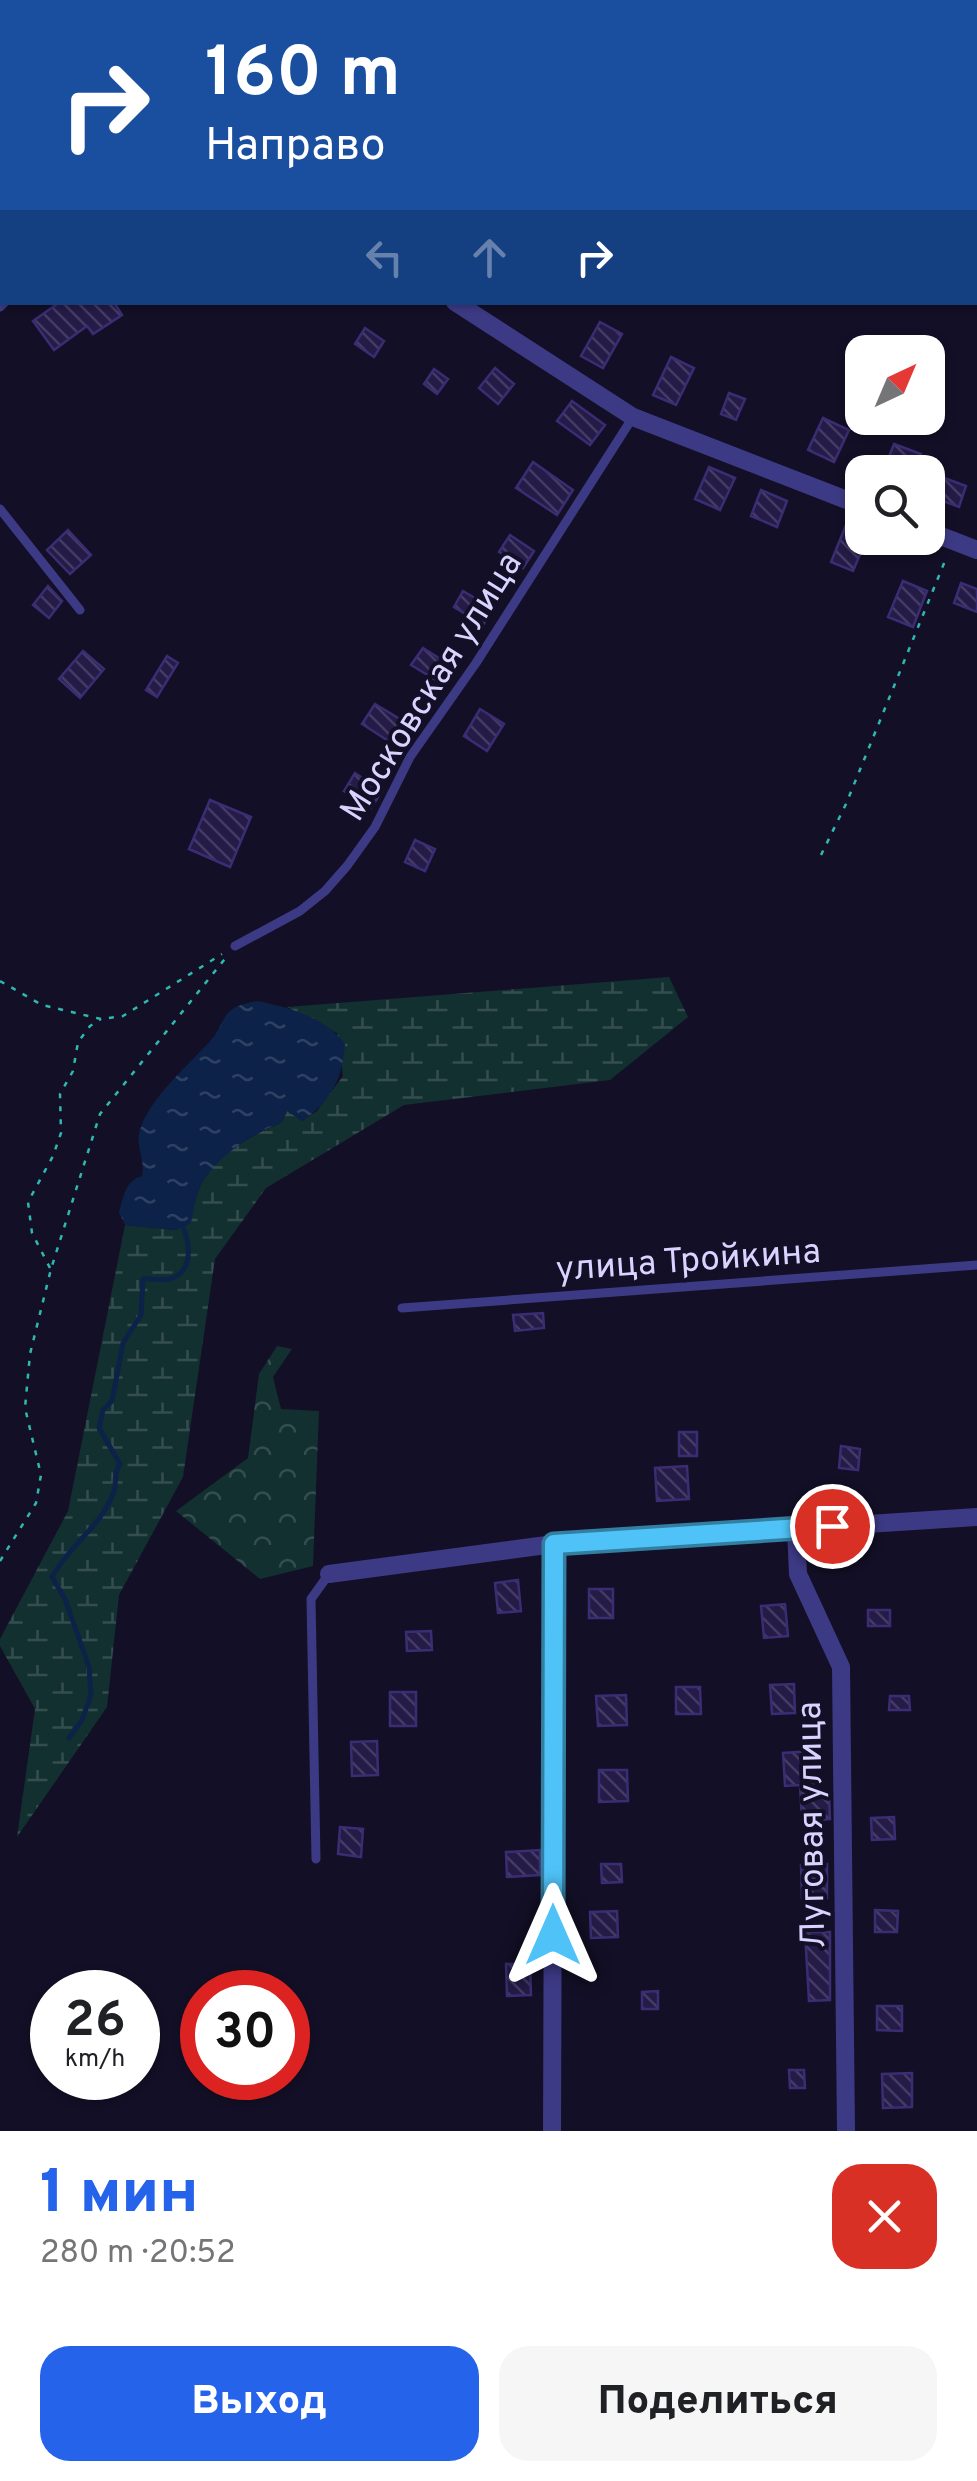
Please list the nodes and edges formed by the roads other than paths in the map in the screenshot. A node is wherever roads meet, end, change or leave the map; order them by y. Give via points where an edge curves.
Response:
1 (460, 305) edge
2 (632, 417) junction
3 (845, 499) edge
4 (0, 509) edge
5 (945, 538) edge
6 (977, 550) edge
7 (80, 610) dead end
8 (235, 946) road end
9 (977, 1265) edge
10 (402, 1308) dead end
11 (977, 1517) edge
12 (796, 1528) junction
13 (554, 1544) junction
14 (329, 1574) joint
15 (316, 1859) dead end
16 (552, 2131) edge
17 (846, 2131) edge

1 - 2 street
2 - 3 street
2 - 8 lane, Московская улица via 410,757 348,866 300,911
4 - 7 lane
5 - 6 street
9 - 10 lane, улица Тройкина
11 - 12 street
12 - 13 street
12 - 17 street, Луговая улица via 798,1574 841,1667
13 - 14 street
13 - 16 street
14 - 15 lane via 311,1600

